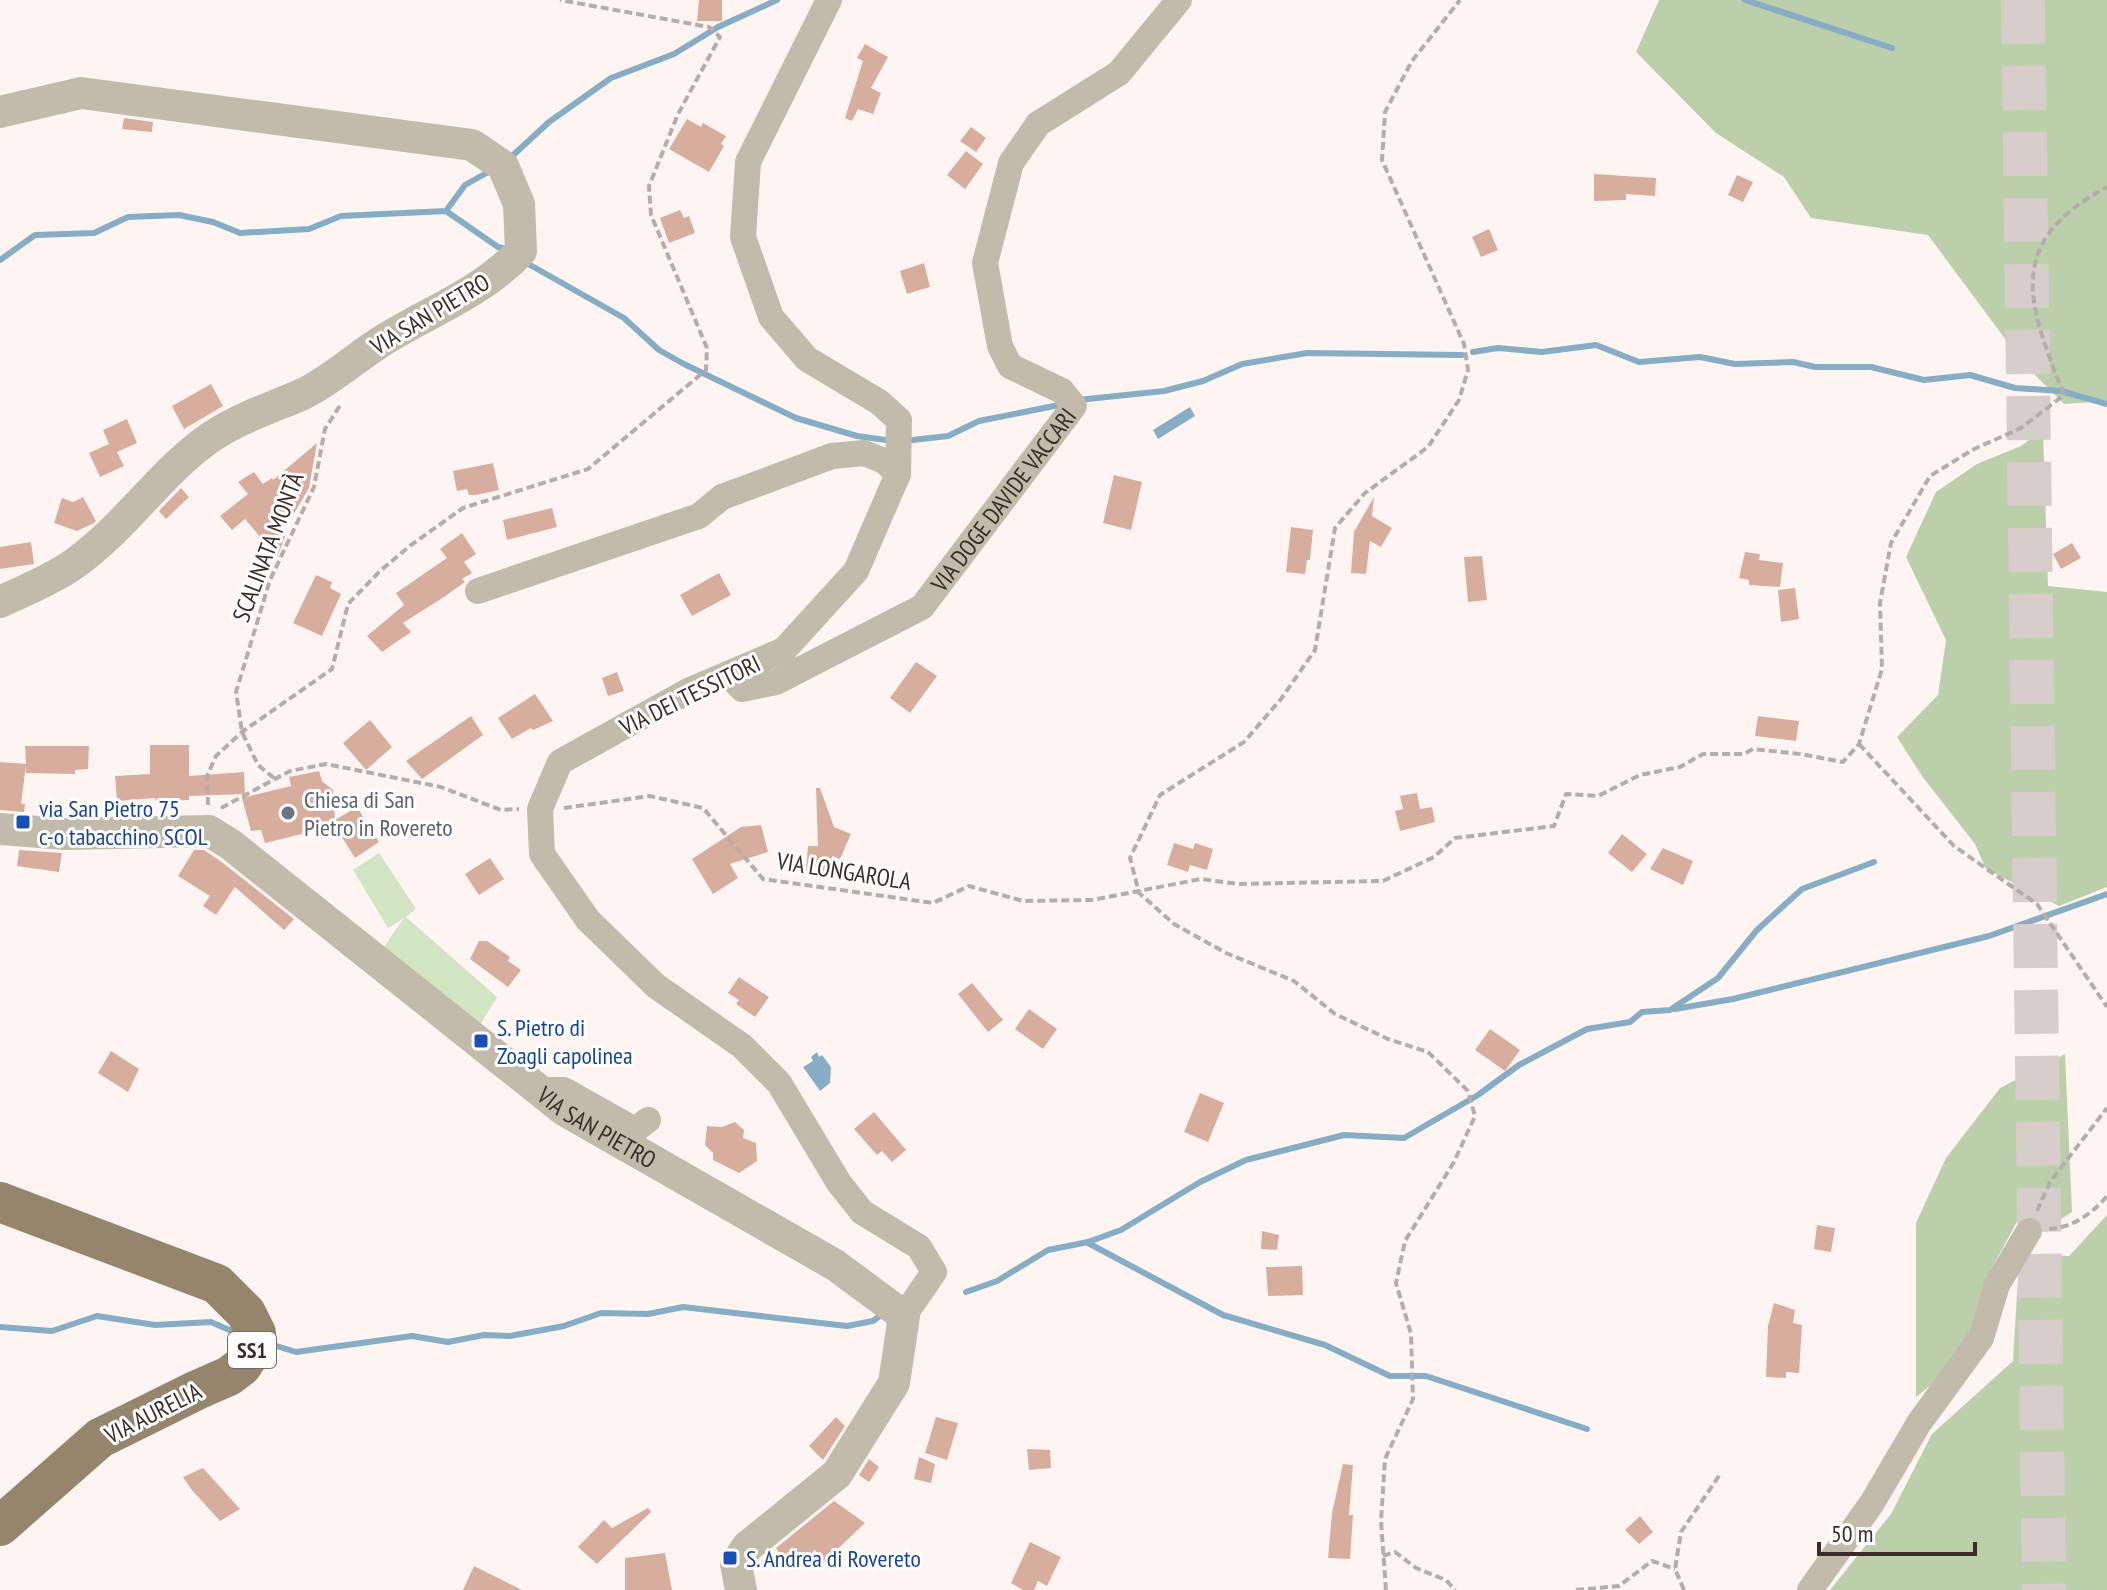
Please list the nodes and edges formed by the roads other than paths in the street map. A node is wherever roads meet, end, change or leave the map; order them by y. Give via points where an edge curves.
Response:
1 (829, 0) edge
2 (1179, 0) edge
3 (0, 112) edge
4 (898, 474) junction
5 (478, 591) dead end
6 (0, 602) edge
7 (728, 674) junction
8 (0, 829) edge
9 (539, 1090) junction
10 (648, 1120) dead end
11 (0, 1202) edge
12 (2029, 1231) road end
13 (904, 1316) junction
14 (0, 1526) edge
15 (741, 1590) edge
16 (1810, 1590) edge

1 - 4 street, VIA DEI TESSITORI via 748,162 743,237 771,317 807,359 899,420
2 - 7 street, VIA DOGE DAVIDE VACCARI via 1119,73 1038,124 1011,163 985,263 1000,346 1010,366 1062,391 1074,406 922,607 776,682 742,689
3 - 6 street, VIA SAN PIETRO via 81,93 472,145 503,166 519,204 521,251 457,301 381,342 306,393 242,418 205,441 70,567
4 - 5 street via 864,453 832,456 722,497 699,516
4 - 7 street, VIA DEI TESSITORI via 856,571 784,650
7 - 13 street, VIA DEI TESSITORI via 560,762 540,809 542,854 588,920 656,986 742,1046 779,1083 862,1212 919,1247 934,1272
8 - 9 street, VIA SAN PIETRO via 65,834 209,831
9 - 10 street via 564,1090 635,1130
9 - 13 street, VIA SAN PIETRO via 564,1110 835,1265
11 - 14 main road, VIA AURELIA / SS1 via 217,1284 246,1313 256,1333 242,1366 229,1376 100,1438
12 - 16 street via 1997,1285 1981,1338
13 - 15 street via 894,1383 837,1474 747,1547 736,1564

